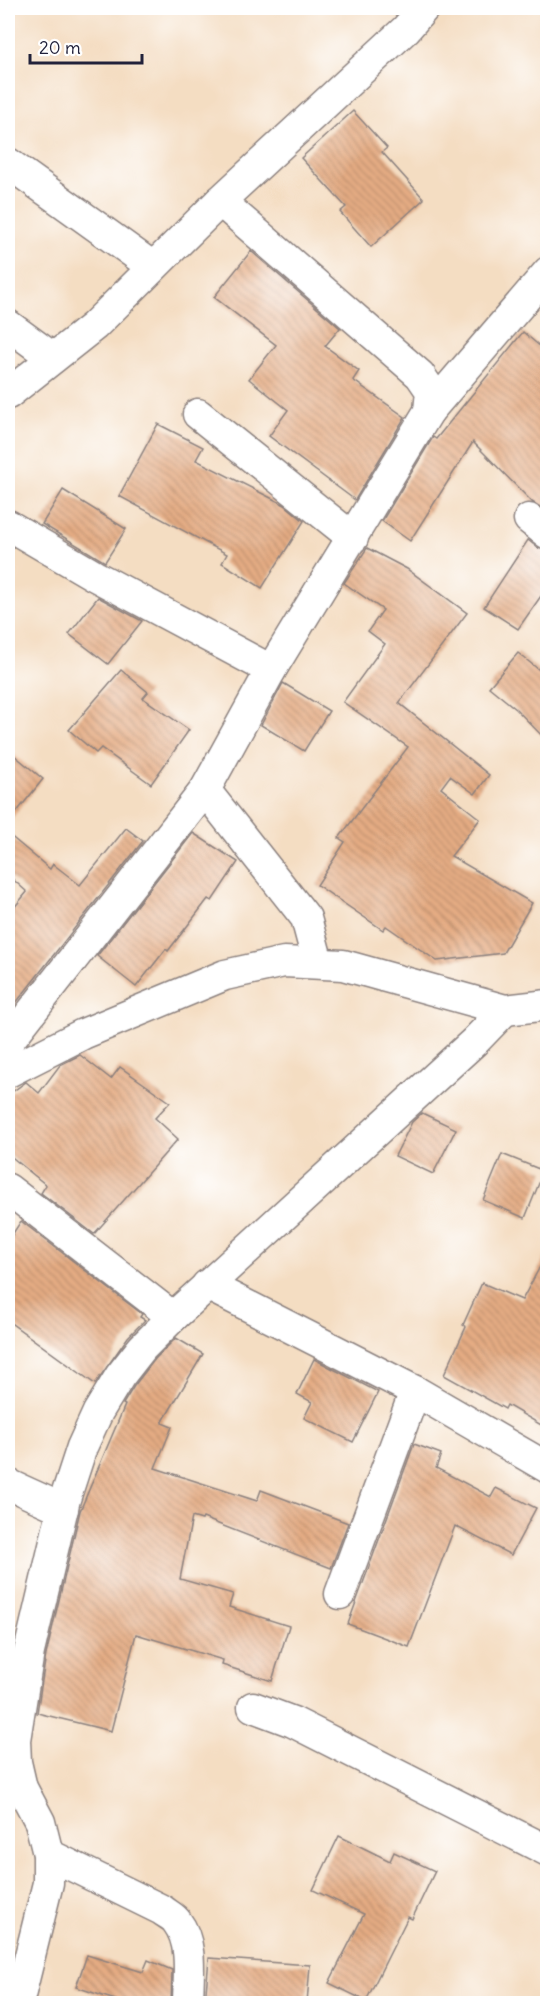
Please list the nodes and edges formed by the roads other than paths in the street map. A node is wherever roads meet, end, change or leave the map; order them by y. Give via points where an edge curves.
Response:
1 (424, 8) edge
2 (8, 163) edge
3 (220, 201) junction
4 (153, 267) junction
5 (548, 272) edge
6 (8, 325) edge
7 (53, 358) junction
8 (8, 394) edge
9 (429, 411) junction
10 (198, 414) dead end
11 (8, 525) edge
12 (353, 538) junction
13 (271, 670) junction
14 (205, 790) junction
15 (318, 963) junction
16 (548, 1005) edge
17 (505, 1010) junction
18 (8, 1042) edge
19 (8, 1072) edge
20 (8, 1189) edge
21 (207, 1285) junction
22 (173, 1317) junction
23 (415, 1391) junction
24 (548, 1468) edge
25 (8, 1484) edge
26 (63, 1509) junction
27 (340, 1594) dead end
28 (253, 1707) dead end
29 (15, 1789) edge
30 (548, 1851) edge
31 (48, 1854) junction
32 (18, 2004) edge
33 (188, 2004) edge

1 - 3 street
2 - 4 street
3 - 4 street
3 - 9 street via 420,375 431,391
4 - 7 street via 94,326
5 - 9 street
6 - 7 street
7 - 8 street
9 - 12 street
10 - 12 street
11 - 13 street
12 - 13 street
13 - 14 street
14 - 15 street via 306,918
14 - 18 street
15 - 17 street via 343,965
15 - 19 street via 284,962 225,975 83,1034
16 - 17 street
17 - 21 street
20 - 22 street
21 - 22 street
21 - 23 street
22 - 26 street via 142,1348 98,1412 81,1448
23 - 24 street
23 - 27 street
25 - 26 street
26 - 29 street via 29,1652 15,1740
28 - 30 street via 293,1722
29 - 31 street via 40,1822
31 - 32 street via 48,1883
31 - 33 street via 177,1920 188,1952

